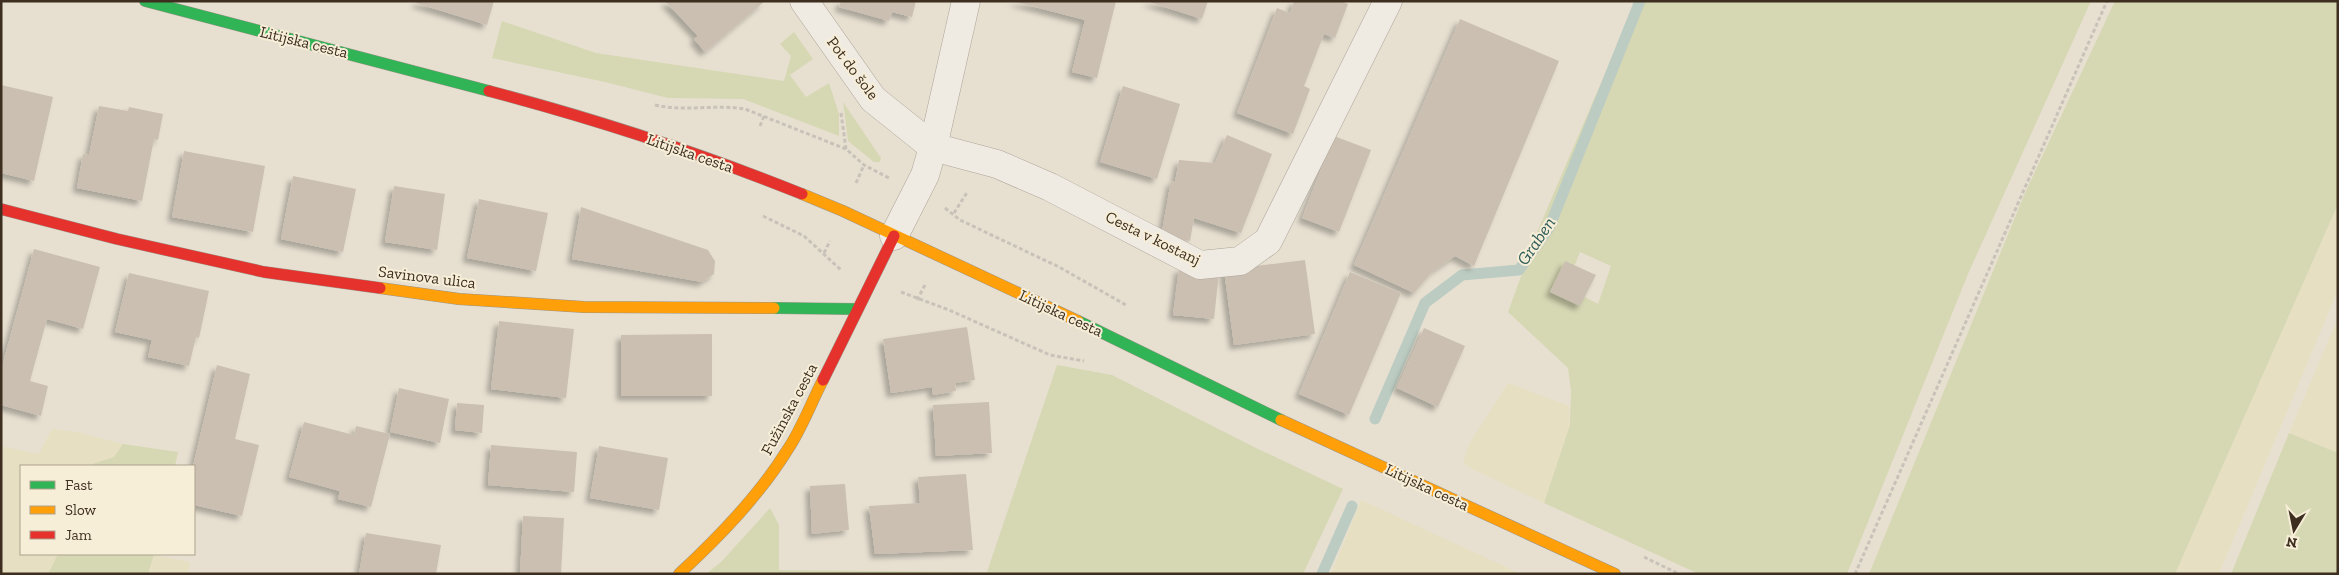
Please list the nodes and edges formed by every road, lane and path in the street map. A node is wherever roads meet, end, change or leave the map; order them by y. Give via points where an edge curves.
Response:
1 (144, 1) edge
2 (804, 1) edge
3 (966, 1) edge
4 (1388, 1) edge
5 (2106, 1) edge
6 (649, 103) dead end
7 (764, 116) junction
8 (760, 126) dead end
9 (933, 147) junction
10 (890, 179) dead end
11 (1, 210) edge
12 (894, 236) junction
13 (896, 291) dead end
14 (856, 309) junction
15 (1089, 362) dead end
16 (679, 574) edge
17 (1615, 574) edge
18 (1855, 574) edge

1 - 12 main road, Litijska cesta via 587,119 748,173
2 - 9 street, Pot do šole via 873,99
3 - 9 street
4 - 9 street, Cesta v kostanj via 1268,241 1240,262 1200,265 1050,187 997,164
5 - 18 path
6 - 7 path via 688,109 730,106
7 - 8 path
7 - 10 path via 846,149 864,165
9 - 12 street via 925,174
11 - 14 main road, Savinova ulica via 264,272 458,299 584,307
12 - 14 main road, Fužinska cesta
12 - 17 main road, Litijska cesta via 1106,334 1297,428
13 - 15 path, Litijska cesta via 949,310 1050,355
14 - 16 main road, Fužinska cesta via 789,448 731,524

